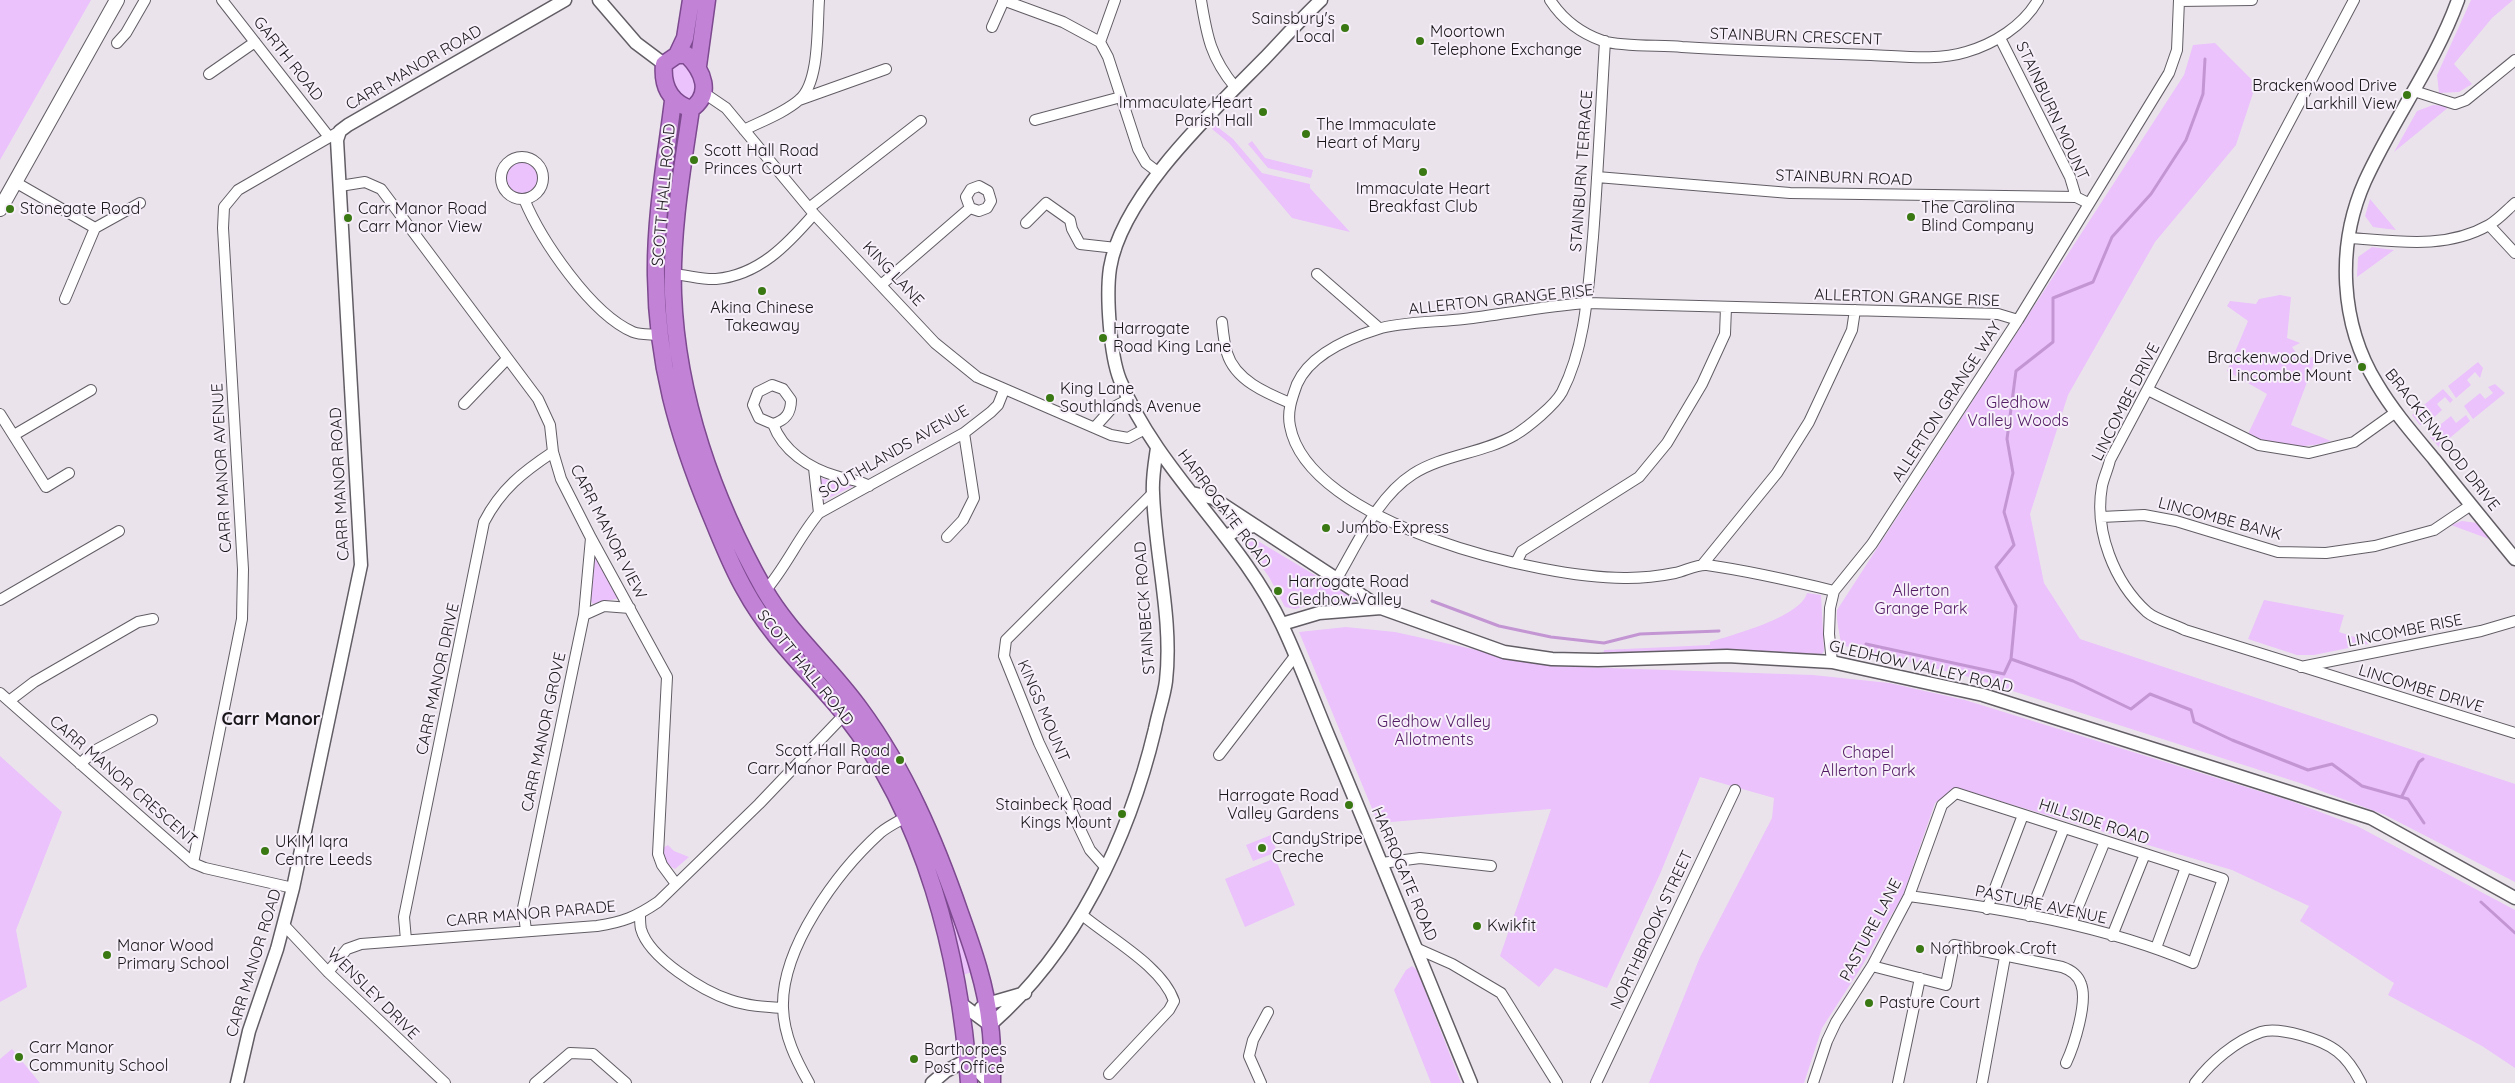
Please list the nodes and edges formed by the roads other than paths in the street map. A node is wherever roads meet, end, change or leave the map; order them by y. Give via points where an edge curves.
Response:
1 (117, 0) edge
2 (145, 0) edge
3 (222, 0) edge
4 (565, 0) edge
5 (599, 0) edge
6 (691, 0) edge
7 (708, 0) edge
8 (819, 0) edge
9 (1004, 0) edge
10 (1115, 0) edge
11 (1201, 0) edge
12 (1321, 0) edge
13 (1550, 0) edge
14 (2038, 0) edge
15 (2252, 0) edge
16 (2354, 0) edge
17 (2458, 0) edge
18 (2179, 1) edge
19 (992, 27) dead end
20 (2000, 38) junction
21 (1605, 41) junction
22 (255, 42) junction
23 (1100, 42) junction
24 (117, 43) dead end
25 (670, 59) junction
26 (2515, 60) edge
27 (698, 66) junction
28 (886, 69) dead end
29 (209, 74) dead end
30 (1235, 87) junction
31 (2414, 91) junction
32 (704, 93) junction
33 (1121, 97) junction
34 (799, 100) junction
35 (673, 101) junction
36 (691, 109) junction
37 (1035, 120) dead end
38 (922, 121) dead end
39 (744, 130) junction
40 (334, 134) junction
41 (1159, 173) junction
42 (1598, 177) junction
43 (15, 182) junction
44 (340, 186) junction
45 (2076, 197) junction
46 (524, 199) junction
47 (140, 203) dead end
48 (2088, 203) junction
49 (2515, 203) edge
50 (970, 208) dead end
51 (0, 209) edge
52 (811, 211) junction
53 (1026, 223) dead end
54 (2489, 225) junction
55 (95, 228) junction
56 (2349, 238) junction
57 (1116, 248) junction
58 (2515, 253) edge
59 (656, 274) junction
60 (673, 274) junction
61 (1317, 274) dead end
62 (881, 285) junction
63 (65, 299) dead end
64 (1587, 303) junction
65 (1726, 307) junction
66 (1855, 310) junction
67 (2018, 320) junction
68 (1222, 322) dead end
69 (1379, 328) junction
70 (659, 334) junction
71 (508, 359) junction
72 (91, 390) dead end
73 (1004, 390) junction
74 (2148, 390) junction
75 (1129, 399) junction
76 (1290, 403) junction
77 (464, 404) dead end
78 (2396, 412) junction
79 (0, 414) edge
80 (774, 424) dead end
81 (1095, 427) junction
82 (1145, 429) junction
83 (964, 433) junction
84 (14, 435) junction
85 (1157, 448) junction
86 (553, 452) junction
87 (814, 468) junction
88 (69, 473) dead end
89 (869, 486) junction
90 (1152, 494) junction
91 (1192, 494) junction
92 (2471, 505) junction
93 (819, 513) junction
94 (1374, 515) junction
95 (2101, 517) junction
96 (1255, 526) junction
97 (118, 531) dead end
98 (948, 537) dead end
99 (1226, 537) junction
100 (591, 538) junction
101 (2514, 556) edge
102 (1516, 563) junction
103 (1703, 564) junction
104 (1336, 580) junction
105 (765, 591) junction
106 (1834, 591) junction
107 (0, 600) edge
108 (630, 608) junction
109 (1380, 608) junction
110 (584, 615) junction
111 (153, 618) dead end
112 (2515, 621) edge
113 (1282, 624) junction
114 (1295, 656) junction
115 (1832, 662) junction
116 (2300, 667) junction
117 (0, 692) edge
118 (9, 701) junction
119 (844, 714) junction
120 (152, 720) dead end
121 (2515, 733) edge
122 (1219, 755) dead end
123 (80, 764) junction
124 (1735, 790) dead end
125 (1956, 793) joint
126 (2023, 815) junction
127 (906, 817) junction
128 (2064, 828) junction
129 (2105, 841) junction
130 (2144, 854) junction
131 (193, 863) junction
132 (1382, 863) junction
133 (1491, 866) dead end
134 (2186, 867) junction
135 (1106, 868) junction
136 (676, 884) junction
137 (293, 888) junction
138 (1909, 896) junction
139 (2515, 898) edge
140 (1987, 909) junction
141 (640, 914) junction
142 (1081, 914) junction
143 (2029, 916) junction
144 (284, 924) junction
145 (2071, 924) junction
146 (526, 930) junction
147 (2112, 936) junction
148 (406, 940) junction
149 (2156, 948) junction
150 (1418, 950) junction
151 (2005, 957) junction
152 (2192, 963) joint
153 (1872, 966) junction
154 (328, 972) junction
155 (1920, 978) junction
156 (1025, 993) junction
157 (960, 1002) junction
158 (783, 1008) junction
159 (981, 1008) junction
160 (1268, 1012) dead end
161 (990, 1025) junction
162 (965, 1028) junction
163 (967, 1060) junction
164 (2066, 1063) dead end
165 (1109, 1074) dead end
166 (981, 1081) edge
167 (237, 1083) edge
168 (444, 1083) edge
169 (535, 1083) edge
170 (626, 1083) edge
171 (809, 1083) edge
172 (932, 1083) edge
173 (1261, 1083) edge
174 (1471, 1083) edge
175 (1557, 1083) edge
176 (1596, 1083) edge
177 (1813, 1083) edge
178 (1898, 1083) edge
179 (1982, 1083) edge
180 (2194, 1083) edge
181 (2361, 1083) edge

1 - 43 main road
2 - 24 street
3 - 22 street, GARTH ROAD
4 - 40 street, CARR MANOR ROAD
5 - 25 street via 636,43
6 - 25 highway via 685,38
7 - 27 highway
8 - 34 street via 812,75
9 - 19 street
9 - 23 street via 1063,22
10 - 23 street
11 - 30 street via 1211,49 1219,68
12 - 30 street, HARROGATE ROAD
13 - 21 street, STAINBURN CRESCENT via 1574,27
14 - 20 street, STAINBURN CRESCENT via 2023,20
15 - 18 street
16 - 74 street, LINCOMBE DRIVE
17 - 31 street, BRACKENWOOD DRIVE via 2446,31
18 - 48 street, ALLERTON GRANGE WAY via 2177,50 2169,73
20 - 21 street, STAINBURN CRESCENT via 1965,52 1932,56 1743,52
20 - 45 street, STAINBURN MOUNT via 2070,177
21 - 42 street, STAINBURN TERRACE
22 - 29 street
22 - 40 street, GARTH ROAD
23 - 33 street
25 - 27 highway via 687,55
25 - 35 highway via 666,87
26 - 31 street via 2466,100 2455,104
27 - 32 highway
28 - 34 street
30 - 41 street, HARROGATE ROAD
31 - 56 street, BRACKENWOOD DRIVE via 2366,180 2357,201
32 - 36 highway
32 - 39 street, KING LANE via 726,108
33 - 37 street
33 - 41 street via 1142,158
34 - 39 street
35 - 36 highway
35 - 59 highway, SCOTT HALL ROAD via 658,222
36 - 60 highway, SCOTT HALL ROAD via 678,192
38 - 52 street
39 - 52 street, KING LANE
40 - 44 street, CARR MANOR ROAD
40 - 131 street, CARR MANOR AVENUE via 238,190 224,207 243,569 242,619
41 - 57 street, HARROGATE ROAD via 1129,217
42 - 45 street, STAINBURN ROAD via 1790,193
42 - 64 street, STAINBURN TERRACE
43 - 51 main road
43 - 55 street
44 - 71 street, CARR MANOR VIEW via 365,182 382,189
44 - 137 street, CARR MANOR ROAD via 361,565
45 - 48 street, STAINBURN ROAD
46 - 46 street via 507,194 501,185 500,175 513,158 525,156 535,160 542,169 544,180 535,195
46 - 70 street via 532,219 576,284 608,316 634,333
47 - 55 street
48 - 67 street, ALLERTON GRANGE WAY
49 - 54 street
50 - 62 street
52 - 60 street via 786,246 751,270 714,279
52 - 62 street, KING LANE
53 - 57 street via 1046,203 1070,220 1080,244
54 - 56 street via 2426,244
54 - 58 street
55 - 63 street
56 - 78 street, BRACKENWOOD DRIVE via 2346,298 2352,326 2367,366
57 - 75 street, HARROGATE ROAD via 1110,269 1109,296 1116,364
59 - 60 street
59 - 70 highway, SCOTT HALL ROAD
60 - 105 highway, SCOTT HALL ROAD via 677,341 694,426 734,530
61 - 69 street
62 - 73 street, KING LANE via 935,342 977,377
64 - 65 street, ALLERTON GRANGE RISE
64 - 69 street, ALLERTON GRANGE RISE
64 - 94 street, STAINBURN TERRACE via 1574,365 1561,394 1542,414 1515,435 1413,473
65 - 66 street, ALLERTON GRANGE RISE
65 - 102 street via 1726,327 1721,342 1702,384 1667,443 1639,476 1522,550
66 - 67 street, ALLERTON GRANGE RISE via 1998,314
66 - 103 street via 1852,330 1809,422 1777,473
67 - 106 street, ALLERTON GRANGE WAY via 1872,544
68 - 76 street via 1228,355 1237,370 1266,393
69 - 76 street, ALLERTON GRANGE RISE via 1320,356 1302,374
70 - 119 highway, SCOTT HALL ROAD via 666,380 679,430 701,492 745,591 788,653
71 - 77 street
71 - 86 street, CARR MANOR VIEW via 538,399 550,425
72 - 84 street
73 - 81 street, KING LANE
73 - 83 street, SOUTHLANDS AVENUE via 998,405
74 - 78 street via 2259,446 2309,453 2354,442
74 - 95 street, LINCOMBE DRIVE via 2110,460 2102,487
75 - 81 street via 1112,408
75 - 82 street, HARROGATE ROAD
76 - 94 street, ALLERTON GRANGE RISE via 1289,425 1297,448 1309,467
78 - 92 street, BRACKENWOOD DRIVE
79 - 84 street
80 - 87 street via 781,441
81 - 82 street, KING LANE via 1111,435 1128,438
82 - 85 street, HARROGATE ROAD
83 - 89 street, SOUTHLANDS AVENUE
83 - 98 street via 974,498 963,520
84 - 88 street via 46,487
85 - 90 street, STAINBECK ROAD
85 - 91 street, HARROGATE ROAD
86 - 100 street, CARR MANOR VIEW via 561,479
86 - 148 street, CARR MANOR DRIVE via 520,474 493,505 484,522 404,917
87 - 89 street
87 - 93 street
89 - 93 street, SOUTHLANDS AVENUE
90 - 135 street, STAINBECK ROAD via 1166,636 1166,681 1148,756
90 - 135 street, KINGS MOUNT via 1006,640 1004,656 1039,743 1090,850
91 - 96 street, GLEDHOW VALLEY ROAD via 1213,498
91 - 99 street, HARROGATE ROAD
92 - 95 street, LINCOMBE BANK via 2434,530 2375,546 2326,553 2278,552 2176,521 2144,515
92 - 101 street, BRACKENWOOD DRIVE
93 - 105 street, SOUTHLANDS AVENUE via 802,533 780,573
94 - 102 street, ALLERTON GRANGE RISE via 1456,546
94 - 104 street, STAINBURN TERRACE
95 - 116 street, LINCOMBE DRIVE via 2104,540 2118,576 2148,613 2185,630
96 - 99 street via 1239,528
96 - 104 street, GLEDHOW VALLEY ROAD
97 - 107 street
99 - 113 street, HARROGATE ROAD via 1252,572
100 - 108 street, CARR MANOR VIEW
100 - 110 street, CARR MANOR GROVE
102 - 103 street, ALLERTON GRANGE RISE via 1626,578 1673,574
103 - 106 street
104 - 109 street, GLEDHOW VALLEY ROAD
105 - 159 highway, SCOTT HALL ROAD via 799,639 858,705 899,769 932,838 978,963
106 - 115 street, ALLERTON GRANGE WAY via 1829,634
108 - 110 street via 604,606
108 - 136 street, CARR MANOR VIEW via 667,677 658,854
109 - 113 street via 1319,613
109 - 115 street, GLEDHOW VALLEY ROAD via 1504,652 1552,659 1727,656
110 - 146 street, CARR MANOR GROVE via 523,908
111 - 118 street via 138,622 34,682
112 - 116 street, LINCOMBE RISE via 2481,631
113 - 114 street, HARROGATE ROAD
114 - 122 street
114 - 132 street, HARROGATE ROAD
115 - 139 street, GLEDHOW VALLEY ROAD via 1983,695 2371,818
116 - 121 street, LINCOMBE DRIVE
117 - 118 street, CARR MANOR CRESCENT
118 - 123 street, CARR MANOR CRESCENT
119 - 127 highway, SCOTT HALL ROAD via 876,762
119 - 136 street, CARR MANOR PARADE via 759,804
120 - 123 street via 94,751
123 - 131 street, CARR MANOR CRESCENT
124 - 176 street, NORTHBROOK STREET
125 - 126 street, HILLSIDE ROAD
125 - 138 street, PASTURE LANE via 1942,804
126 - 128 street, HILLSIDE ROAD
126 - 140 street
127 - 157 highway, SCOTT HALL ROAD via 940,909
127 - 158 street via 881,832 858,856 810,919 790,960
128 - 129 street, HILLSIDE ROAD
128 - 143 street
129 - 130 street, HILLSIDE ROAD
129 - 145 street
130 - 134 street, HILLSIDE ROAD
130 - 147 street
131 - 137 street, CARR MANOR CRESCENT
132 - 133 street via 1420,858
132 - 150 street, HARROGATE ROAD
134 - 149 street
134 - 152 street, HILLSIDE ROAD via 2223,879
135 - 142 street, STAINBECK ROAD
136 - 141 street, CARR MANOR PARADE
137 - 144 street, CARR MANOR ROAD
138 - 140 street, PASTURE AVENUE
138 - 153 street, PASTURE LANE
140 - 143 street, PASTURE AVENUE
141 - 146 street, CARR MANOR PARADE via 605,925
141 - 158 street via 641,930 649,943 687,980 730,1000
142 - 156 street, STAINBECK ROAD
142 - 165 street via 1099,930 1126,946 1170,989 1174,1001
143 - 145 street, PASTURE AVENUE
144 - 154 street, WENSLEY DRIVE
144 - 167 street, CARR MANOR ROAD via 249,1031
145 - 147 street, PASTURE AVENUE
146 - 148 street, CARR MANOR PARADE
147 - 149 street, PASTURE AVENUE
148 - 154 street, CARR MANOR PARADE via 361,944 347,949
149 - 152 street, PASTURE AVENUE
150 - 174 street, HARROGATE ROAD
150 - 175 street via 1452,964 1500,993
151 - 155 street via 1954,945 1946,985
151 - 164 street via 2062,967 2078,977 2083,995 2073,1048
151 - 179 street
153 - 155 street
153 - 177 street, PASTURE LANE via 1836,1022
154 - 168 street, WENSLEY DRIVE
155 - 178 street
156 - 159 street
156 - 161 street, STAINBECK ROAD
157 - 159 street
157 - 162 highway, SCOTT HALL ROAD
158 - 171 street via 787,1036
159 - 161 highway, SCOTT HALL ROAD
159 - 162 street
160 - 173 street via 1252,1040 1249,1056
161 - 166 highway, SCOTT HALL ROAD via 992,1059
162 - 163 highway, SCOTT HALL ROAD
163 - 166 highway, SCOTT HALL ROAD
163 - 172 street
169 - 170 street via 570,1053 593,1054
180 - 181 street via 2209,1064 2263,1032 2314,1039 2338,1052

